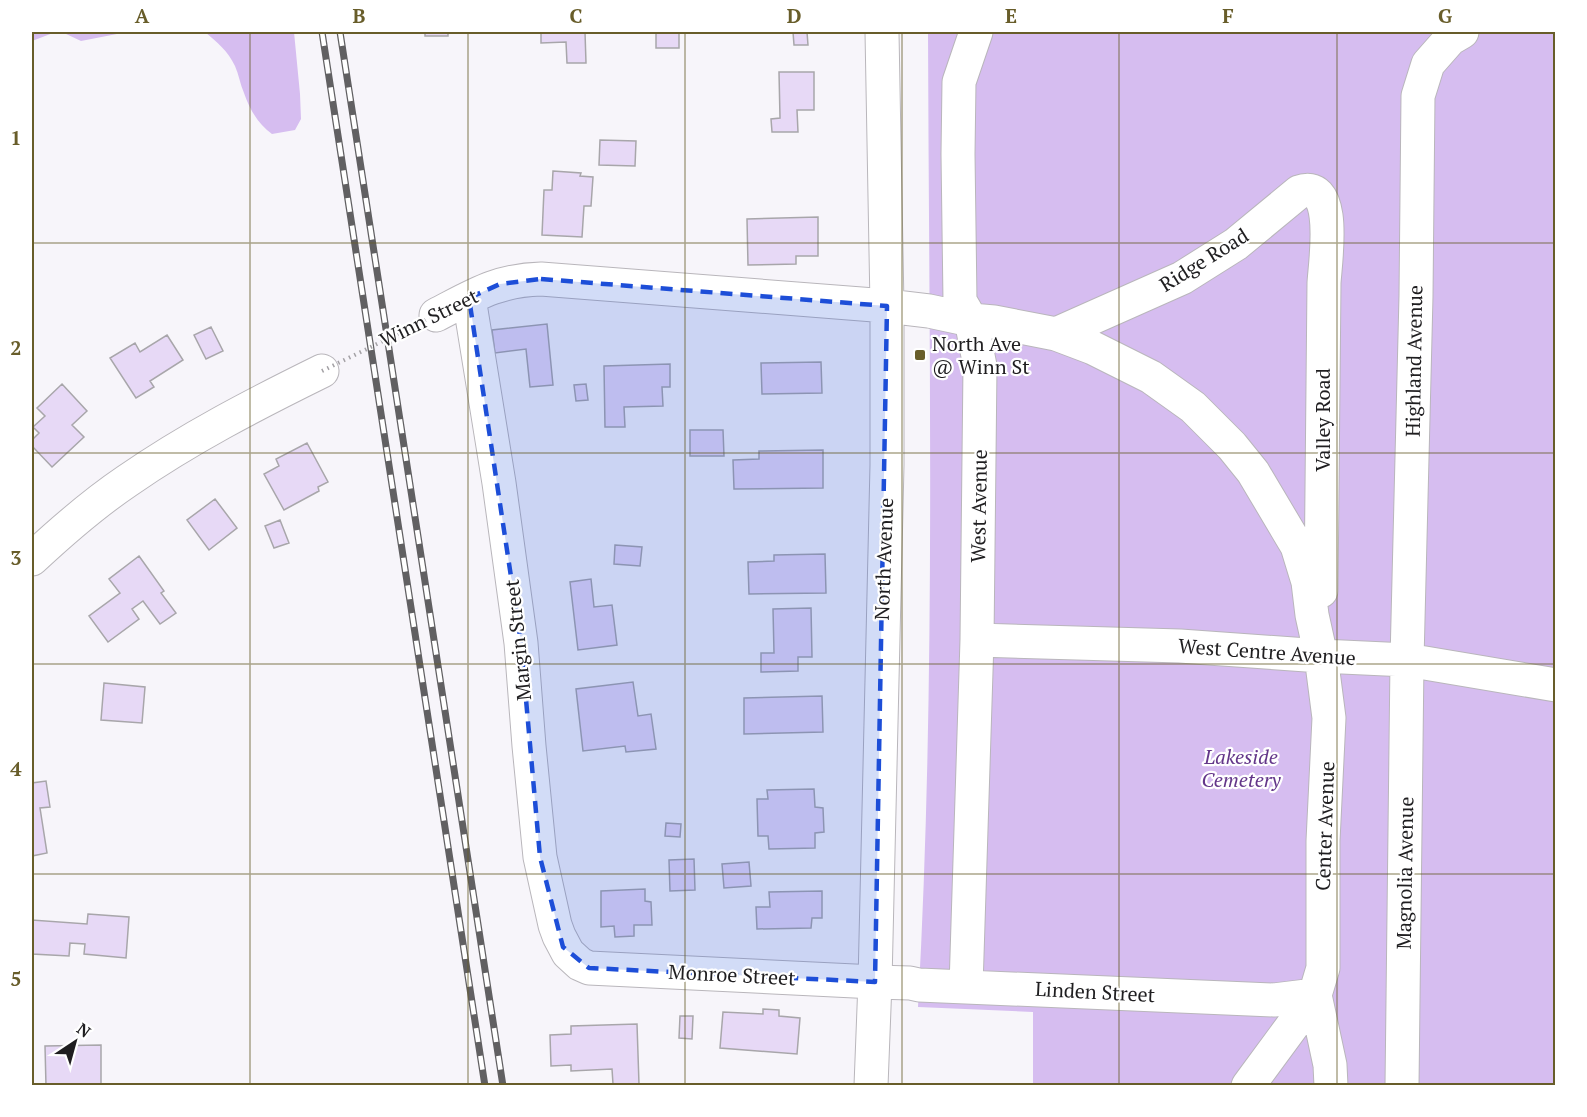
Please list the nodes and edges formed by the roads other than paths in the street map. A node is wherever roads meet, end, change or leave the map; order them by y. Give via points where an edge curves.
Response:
1 (882, 32) edge
2 (976, 32) edge
3 (1462, 32) edge
4 (1312, 191) joint
5 (469, 298) junction
6 (887, 306) junction
7 (436, 315) road end
8 (971, 320) junction
9 (1056, 334) junction
10 (322, 370) road end
11 (32, 558) edge
12 (977, 640) junction
13 (1321, 656) junction
14 (1407, 660) junction
15 (1556, 685) edge
16 (589, 968) joint
17 (875, 982) junction
18 (966, 987) junction
19 (1315, 995) junction
20 (871, 1086) edge
21 (1248, 1086) edge
22 (1331, 1086) edge
23 (1402, 1086) edge

1 - 6 street, North Avenue
2 - 8 street, West Avenue via 959,82 960,301
3 - 14 street, Highland Avenue via 1450,39 1428,64 1418,96
4 - 9 street, Ridge Road via 1299,192 1236,244 1182,278
4 - 13 street, Valley Road via 1322,198 1328,236 1324,283
5 - 6 street, Winn Street via 507,283 541,279
5 - 7 street, Winn Street
5 - 16 street, Margin Street via 521,643 540,857 559,936 568,953
6 - 8 street, Winn Street
6 - 17 street, North Avenue
8 - 9 street, Winn Street
8 - 12 street, West Avenue via 980,366
9 - 13 street, Winn Street via 1151,377 1193,407 1232,446 1253,472 1297,546 1308,582
10 - 11 street via 191,440 126,481
12 - 13 street, West Centre Avenue via 1180,646
12 - 18 street, West Avenue
13 - 14 street, West Centre Avenue
13 - 19 street, Center Avenue via 1329,718 1323,841 1323,968
14 - 15 street, West Centre Avenue
14 - 23 street, Magnolia Avenue
16 - 17 street, Monroe Street
17 - 18 street, Linden Street
17 - 20 street, North Avenue
18 - 19 street, Linden Street via 1274,1000
19 - 21 street, Center Avenue
19 - 22 street, Center Avenue

